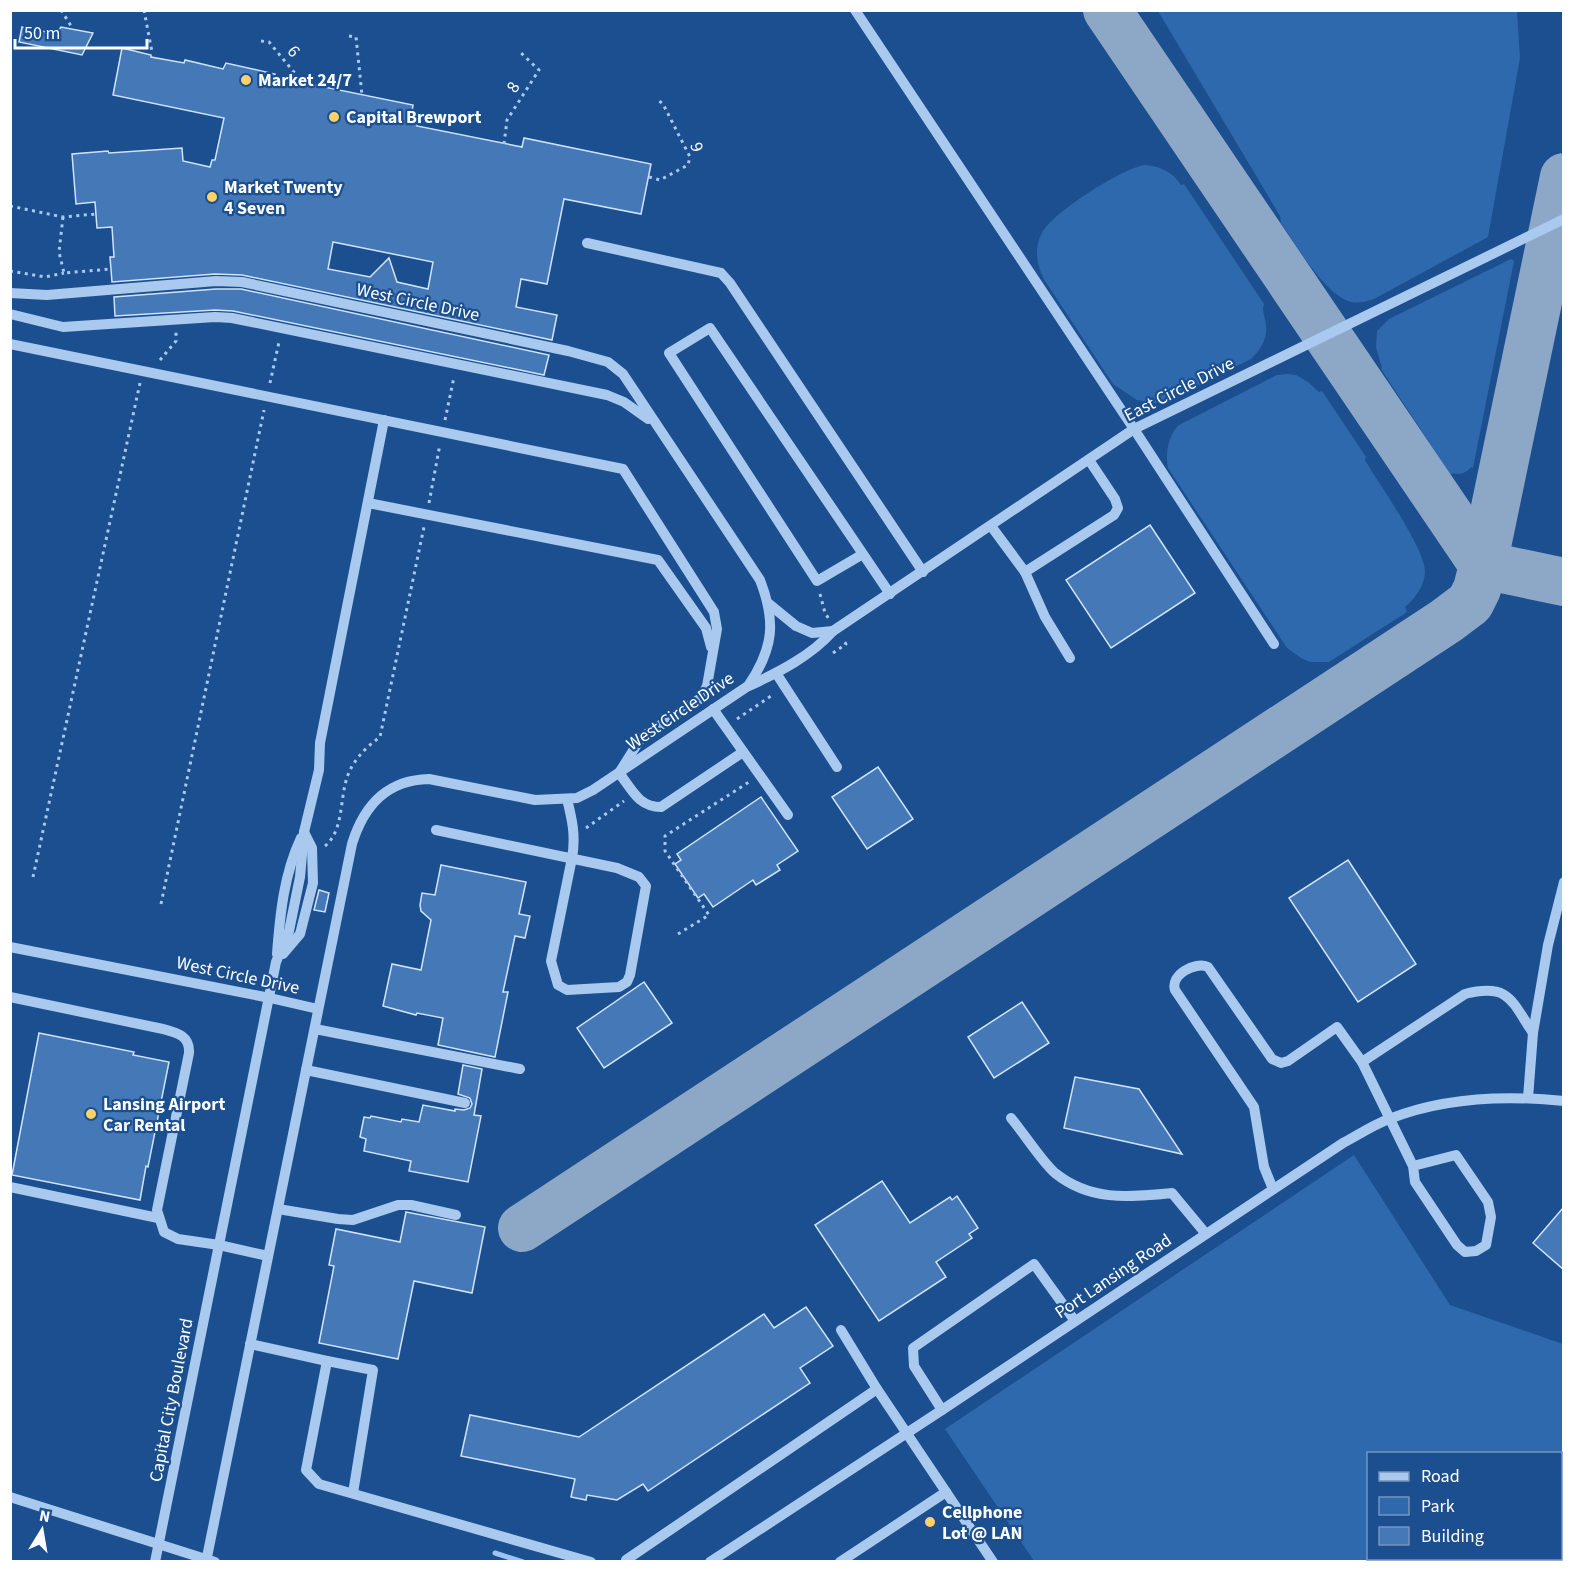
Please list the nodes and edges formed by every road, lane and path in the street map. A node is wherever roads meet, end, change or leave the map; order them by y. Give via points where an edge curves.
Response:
1 (61, 10) edge
2 (144, 10) edge
3 (855, 10) edge
4 (73, 29) dead end
5 (349, 36) dead end
6 (261, 41) dead end
7 (152, 52) dead end
8 (520, 52) dead end
9 (303, 82) dead end
10 (362, 95) dead end
11 (658, 100) dead end
12 (504, 144) dead end
13 (648, 177) dead end
14 (11, 208) edge
15 (96, 214) dead end
16 (63, 217) junction
17 (1563, 219) edge
18 (587, 243) dead end
19 (111, 269) dead end
20 (10, 271) edge
21 (64, 273) junction
22 (10, 293) edge
23 (10, 314) edge
24 (282, 328) junction
25 (10, 344) edge
26 (457, 364) junction
27 (137, 396) dead end
28 (267, 396) junction
29 (384, 420) junction
30 (654, 423) junction
31 (1134, 429) junction
32 (443, 432) junction
33 (1089, 460) junction
34 (368, 503) junction
35 (426, 516) junction
36 (991, 526) junction
37 (863, 554) junction
38 (923, 572) junction
39 (1025, 572) junction
40 (890, 594) junction
41 (769, 604) junction
42 (833, 631) junction
43 (1274, 644) dead end
44 (712, 653) junction
45 (1070, 658) dead end
46 (776, 673) junction
47 (748, 686) junction
48 (713, 709) junction
49 (739, 755) junction
50 (837, 767) dead end
51 (619, 773) junction
52 (567, 798) junction
53 (788, 815) dead end
54 (436, 830) dead end
55 (321, 848) dead end
56 (572, 858) junction
57 (33, 877) dead end
58 (1563, 882) edge
59 (1562, 896) edge
60 (161, 904) dead end
61 (678, 934) dead end
62 (10, 947) edge
63 (10, 997) edge
64 (270, 998) junction
65 (318, 1009) junction
66 (315, 1029) junction
67 (1533, 1033) junction
68 (1362, 1062) junction
69 (306, 1070) junction
70 (520, 1070) dead end
71 (1528, 1098) junction
72 (1563, 1101) edge
73 (465, 1103) dead end
74 (1011, 1118) dead end
75 (1389, 1119) junction
76 (1413, 1166) junction
77 (10, 1187) edge
78 (1273, 1189) junction
79 (278, 1209) junction
80 (456, 1215) dead end
81 (158, 1218) junction
82 (1206, 1234) junction
83 (219, 1245) junction
84 (268, 1256) junction
85 (1075, 1321) junction
86 (841, 1330) dead end
87 (250, 1344) junction
88 (327, 1361) junction
89 (877, 1389) junction
90 (942, 1410) junction
91 (906, 1434) junction
92 (946, 1492) junction
93 (353, 1494) junction
94 (10, 1497) edge
95 (159, 1544) junction
96 (209, 1561) edge
97 (624, 1561) edge
98 (155, 1562) edge
99 (591, 1562) edge
100 (710, 1562) edge
101 (840, 1562) edge
102 (993, 1562) edge

1 - 4 path
2 - 7 path
3 - 31 street
5 - 10 path via 356,37
6 - 9 path, 6 via 269,42
8 - 12 path, 8 via 539,70 507,120
11 - 13 path, 9 via 690,157 688,165 660,180
14 - 16 path
15 - 16 path
16 - 21 path via 59,252
17 - 31 street, East Circle Drive
18 - 38 street via 721,273
19 - 21 path
20 - 21 path via 45,277
22 - 30 street, West Circle Drive via 47,295 242,282 568,351 608,363 623,374
23 - 24 street via 63,327 216,317
24 - 26 street
24 - 28 path
25 - 28 street
26 - 30 street via 607,395
26 - 32 path
27 - 57 path
28 - 29 street
28 - 60 path
29 - 32 street
29 - 34 street, Capital City Boulevard
30 - 41 street, West Circle Drive via 760,580
31 - 33 street, East Circle Drive
31 - 43 street
32 - 35 path
32 - 44 street via 623,469 714,612 717,629
33 - 36 street, East Circle Drive
33 - 39 street via 1115,499 1118,508 1114,515
34 - 35 street
34 - 64 street, Capital City Boulevard via 320,743 300,877
35 - 44 street via 658,560 706,628
35 - 55 path via 380,737 353,764 346,778 337,826 331,840
36 - 38 street, East Circle Drive
36 - 39 street
37 - 37 street via 710,328 669,354 817,581
37 - 40 street
38 - 40 street, East Circle Drive
39 - 45 street via 1045,617
40 - 42 street, East Circle Drive
41 - 42 street via 796,626 812,633
41 - 47 street, West Circle Drive via 767,650
42 - 46 street, East Circle Drive via 822,644
44 - 51 street via 707,686 700,699 641,738
46 - 47 street, East Circle Drive
46 - 50 street
47 - 48 street, West Circle Drive
48 - 49 street
48 - 51 street, West Circle Drive
49 - 51 street via 660,807 642,802
49 - 53 street
49 - 61 path via 750,783 665,836 665,851 709,915
51 - 52 street, West Circle Drive via 577,798
52 - 56 street via 575,830
52 - 65 street, West Circle Drive via 535,800 429,779 414,779 381,795 358,826 352,844
54 - 56 street
56 - 56 street via 551,961 558,986 567,990 619,987 630,975 646,886 629,872
58 - 59 street
59 - 67 street via 1548,945
62 - 64 street, West Circle Drive
63 - 81 street via 184,1036 190,1045 189,1053
64 - 65 street, West Circle Drive
64 - 83 street, Capital City Boulevard
65 - 66 street
66 - 69 street
66 - 70 street
67 - 68 street via 1506,994 1479,990 1465,993
67 - 71 street
68 - 75 street
68 - 78 street via 1337,1027 1281,1063 1272,1059 1208,967 1195,965 1175,979 1175,990 1254,1107 1264,1167
69 - 73 street
69 - 79 street
71 - 72 street, Port Lansing Road
71 - 75 street, Port Lansing Road via 1476,1099
74 - 82 street via 1055,1172 1083,1189 1113,1197 1172,1193
75 - 76 street
75 - 78 street, Port Lansing Road via 1343,1143
76 - 76 street via 1415,1182 1457,1245 1466,1252 1486,1245 1491,1217 1488,1202 1456,1155
77 - 81 street
78 - 82 street, Port Lansing Road
79 - 80 street via 345,1220 411,1205
79 - 84 street
81 - 83 street via 165,1232 178,1239
82 - 85 street, Port Lansing Road
83 - 84 street
83 - 95 street, Capital City Boulevard
84 - 87 street
85 - 90 street, Port Lansing Road
85 - 90 street via 1034,1264 913,1348 914,1366
86 - 89 street
87 - 88 street
87 - 96 street
88 - 93 street via 306,1470 319,1484
88 - 93 street via 373,1370
89 - 91 street
89 - 97 street
90 - 91 street, Port Lansing Road
91 - 92 street
91 - 100 street, Port Lansing Road
92 - 101 street
92 - 102 street
93 - 99 street
94 - 95 street
95 - 96 street
95 - 98 street, Capital City Boulevard

